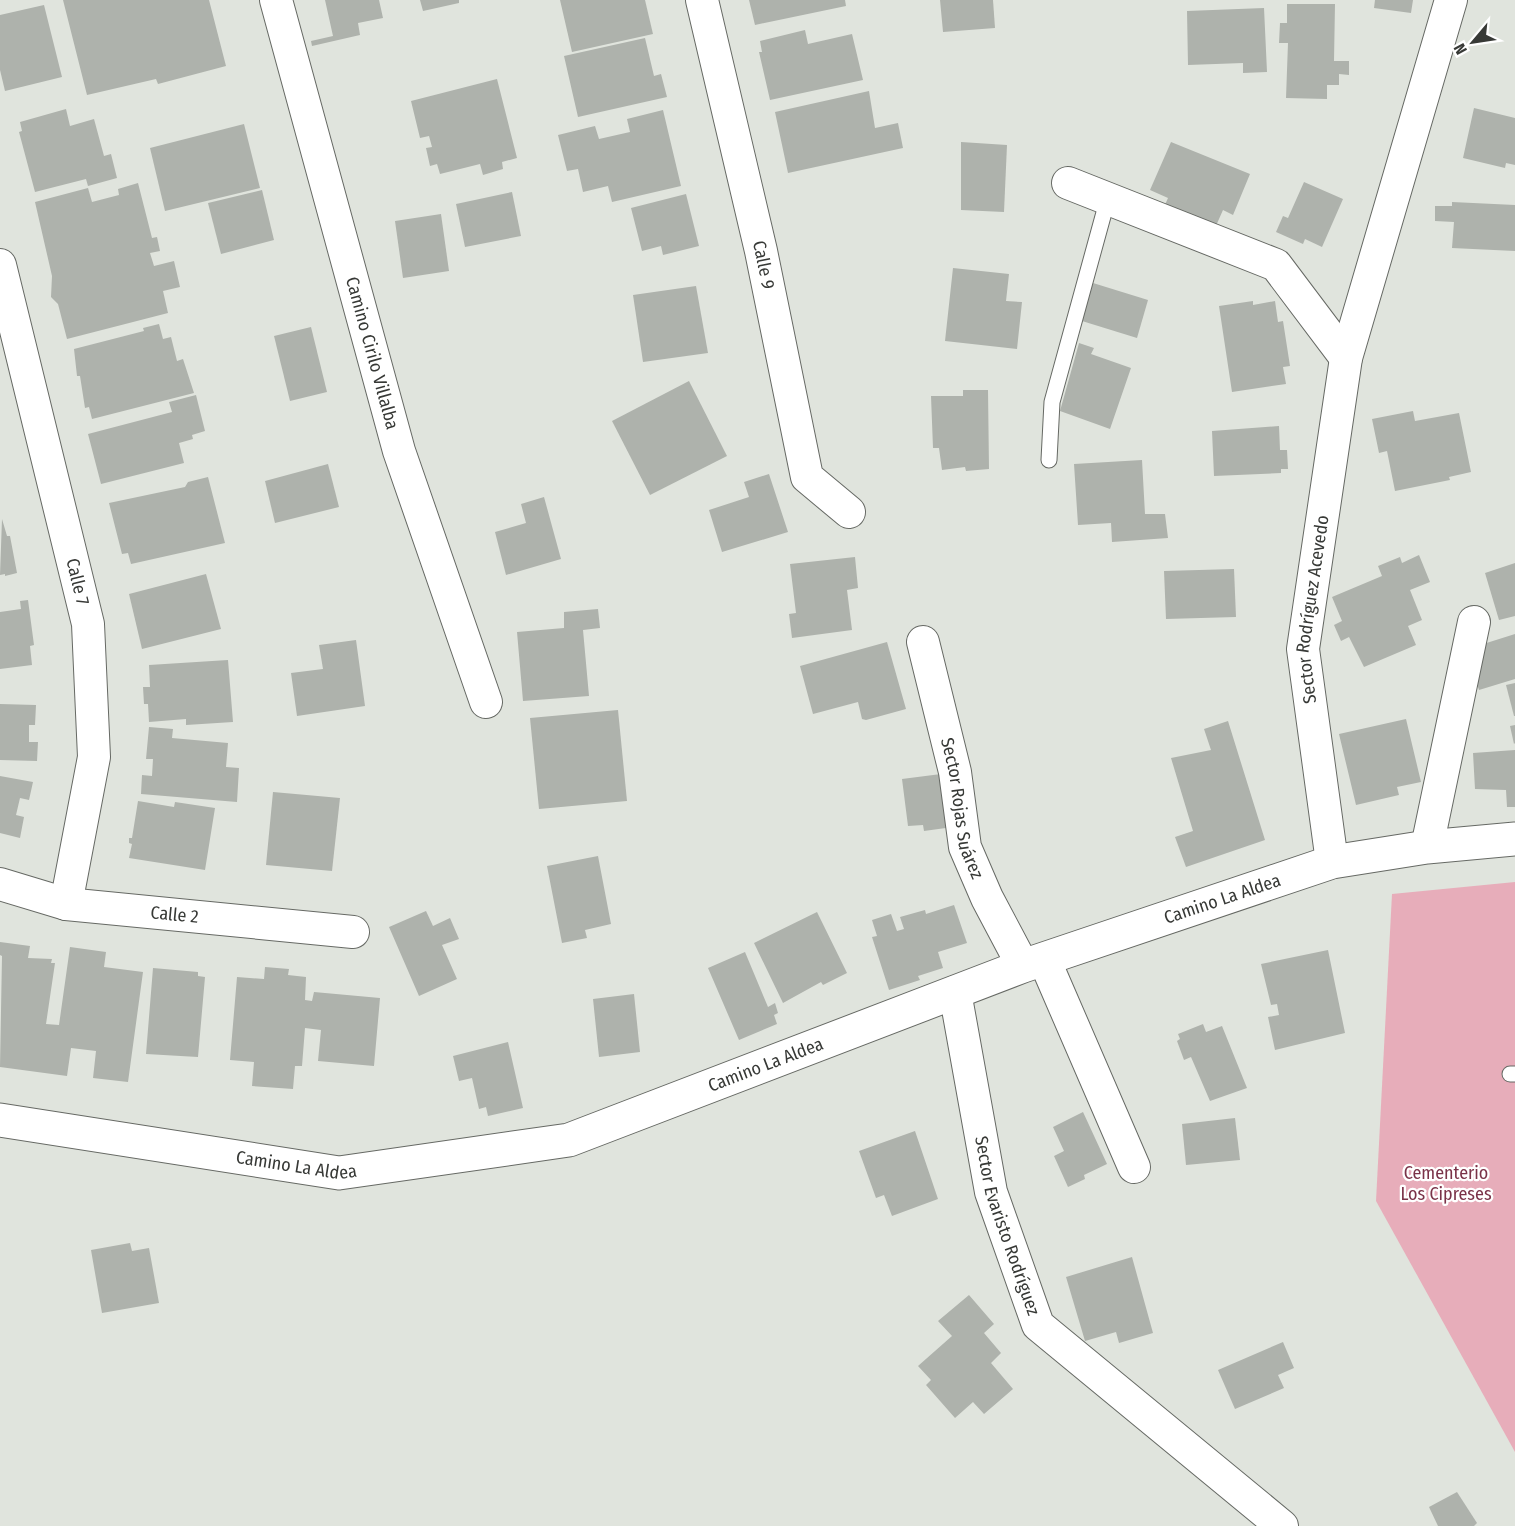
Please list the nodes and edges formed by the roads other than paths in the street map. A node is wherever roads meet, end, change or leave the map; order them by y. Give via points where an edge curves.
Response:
1 (276, 0) edge
2 (702, 0) edge
3 (1451, 0) edge
4 (1068, 183) dead end
5 (1108, 198) junction
6 (0, 265) edge
7 (1346, 358) junction
8 (1049, 460) dead end
9 (849, 512) dead end
10 (1474, 622) dead end
11 (923, 642) dead end
12 (486, 702) dead end
13 (1515, 839) edge
14 (1427, 848) junction
15 (1332, 862) junction
16 (0, 884) edge
17 (66, 904) junction
18 (353, 932) dead end
19 (1034, 962) junction
20 (955, 992) junction
21 (0, 1120) edge
22 (1134, 1167) dead end
23 (1282, 1526) edge

1 - 12 street, Camino Cirilo Villalba via 399,451
2 - 9 street, Calle 9 via 761,251 807,477
3 - 7 street, Sector Rodríguez Acevedo
4 - 5 street
5 - 7 street via 1276,265
5 - 8 lane via 1052,402
6 - 17 street, Calle 7 via 87,624 94,757
7 - 15 street, Sector Rodríguez Acevedo via 1303,650
10 - 14 street
11 - 19 street, Sector Rojas Suárez via 955,772 965,847 987,898
13 - 14 street, Camino La Aldea
14 - 15 street, Camino La Aldea
15 - 19 street, Camino La Aldea
16 - 17 street, Calle 2
17 - 18 street, Calle 2
19 - 20 street, Camino La Aldea
19 - 22 street, Sector Rojas Suárez
20 - 21 street, Camino La Aldea via 569,1140 339,1173
20 - 23 street, Sector Evaristo Rodríguez via 991,1192 1038,1325

